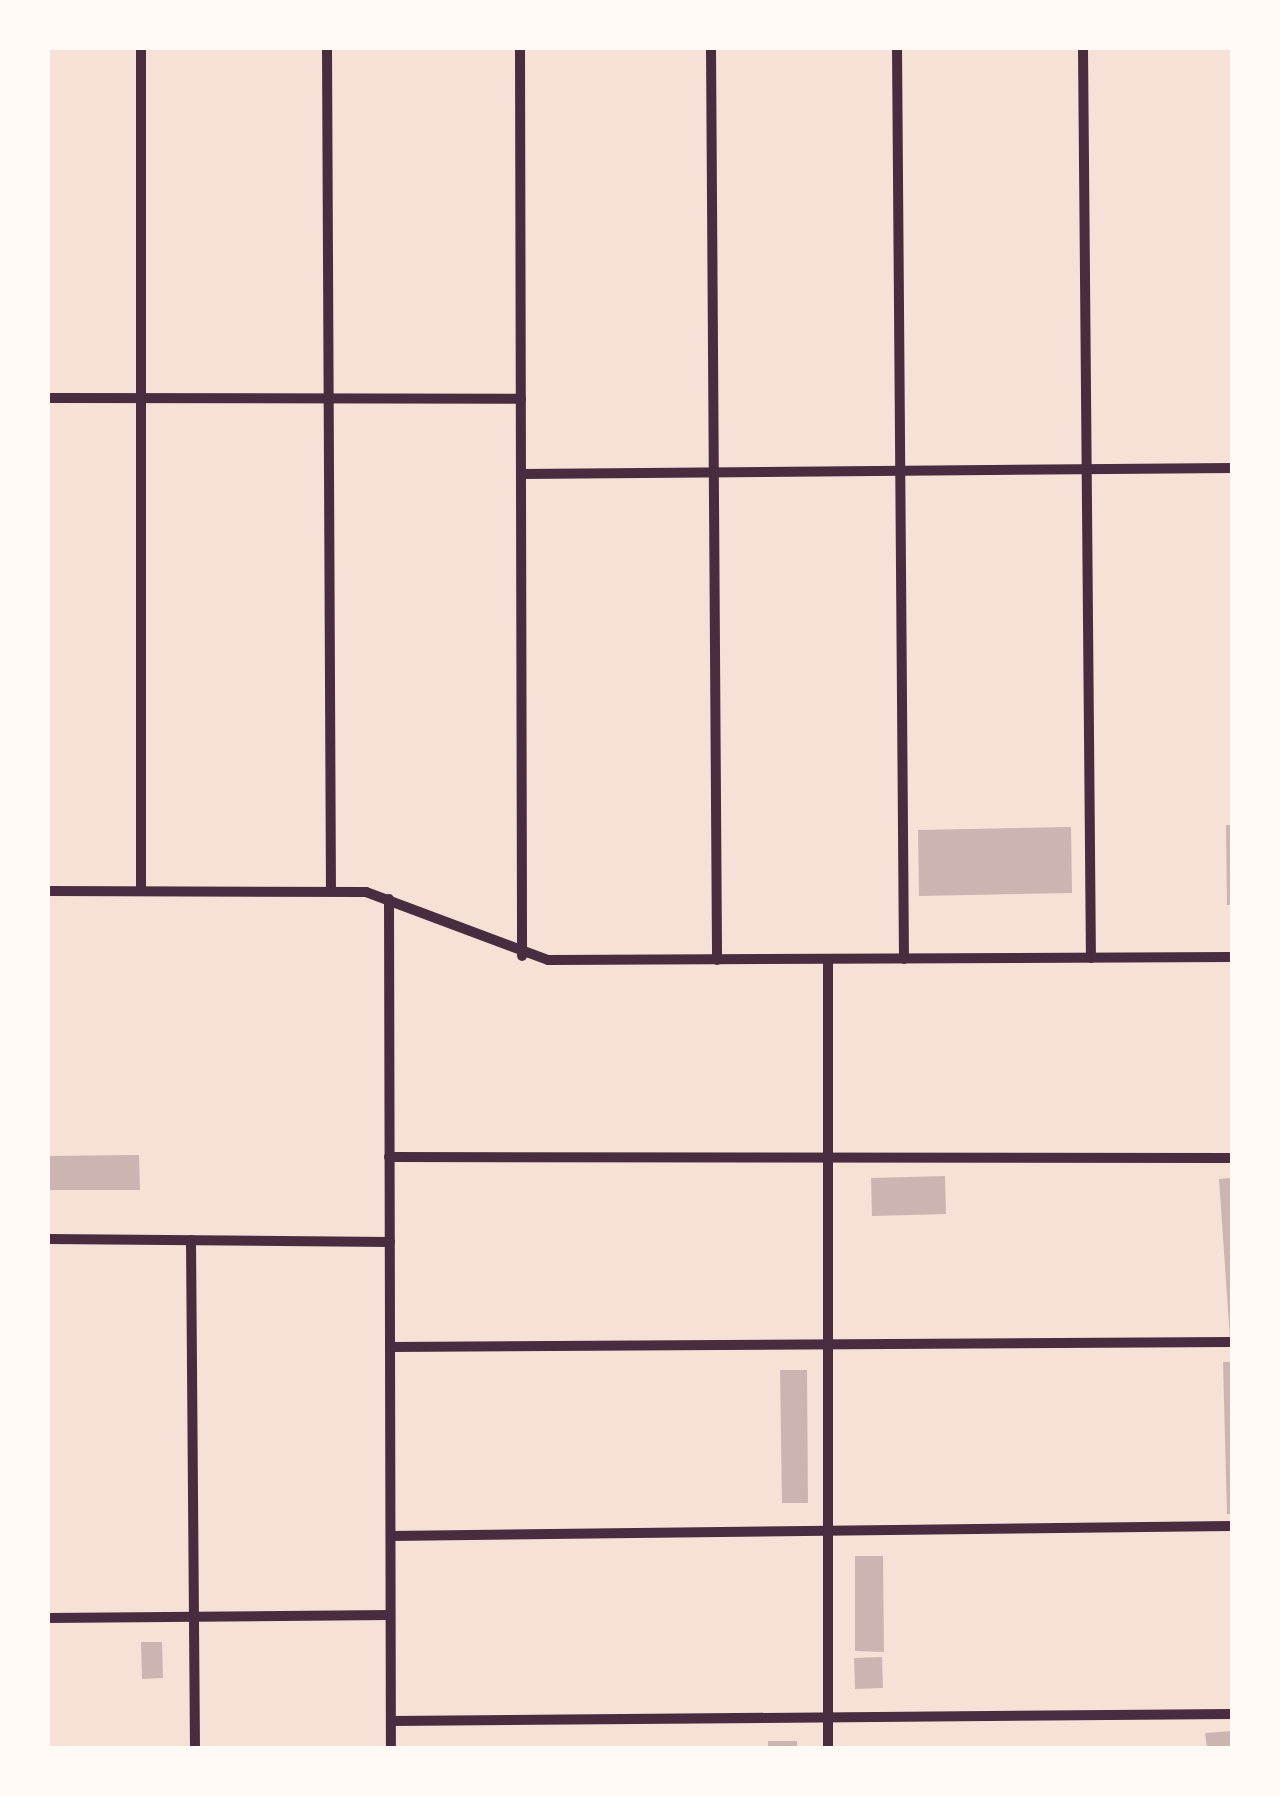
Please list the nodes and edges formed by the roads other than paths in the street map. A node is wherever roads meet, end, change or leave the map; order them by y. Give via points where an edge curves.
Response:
1 (141, 48) edge
2 (327, 48) edge
3 (520, 48) edge
4 (711, 48) edge
5 (896, 48) edge
6 (1082, 48) edge
7 (138, 397) junction
8 (48, 398) edge
9 (325, 398) junction
10 (521, 399) junction
11 (1232, 468) edge
12 (1085, 471) junction
13 (521, 474) junction
14 (714, 474) junction
15 (900, 475) junction
16 (331, 890) junction
17 (48, 891) edge
18 (141, 891) junction
19 (388, 899) junction
20 (522, 956) junction
21 (1091, 958) junction
22 (1232, 958) edge
23 (904, 959) junction
24 (717, 960) junction
25 (828, 960) junction
26 (389, 1157) junction
27 (828, 1158) junction
28 (1232, 1158) edge
29 (48, 1239) edge
30 (192, 1240) junction
31 (390, 1242) junction
32 (1232, 1342) edge
33 (828, 1345) junction
34 (390, 1347) junction
35 (1232, 1526) edge
36 (828, 1531) junction
37 (391, 1536) junction
38 (390, 1615) junction
39 (194, 1616) junction
40 (48, 1618) edge
41 (1232, 1714) edge
42 (828, 1718) junction
43 (391, 1722) junction
44 (194, 1748) edge
45 (391, 1748) edge
46 (828, 1748) edge

1 - 7 street
2 - 9 street
3 - 10 street
4 - 14 street
5 - 15 street
6 - 12 street
7 - 8 street
7 - 9 street
7 - 18 street
9 - 10 street
9 - 16 street
10 - 13 street
11 - 12 street
12 - 15 street
12 - 21 street
13 - 14 street
13 - 20 street
14 - 15 street
14 - 24 street
15 - 23 street
16 - 18 street
16 - 19 street
17 - 18 street
19 - 20 street
19 - 26 street
20 - 24 street
21 - 22 street
21 - 23 street
23 - 25 street
24 - 25 street
25 - 27 street
26 - 27 street
26 - 31 street
27 - 28 street
27 - 33 street
29 - 30 street
30 - 31 street
30 - 39 street
31 - 34 street
32 - 33 street
33 - 34 street
33 - 36 street
34 - 37 street
35 - 36 street
36 - 37 street
36 - 42 street
37 - 38 street
38 - 39 street
38 - 43 street
39 - 40 street
39 - 44 street
41 - 42 street
42 - 43 street
42 - 46 street
43 - 45 street

